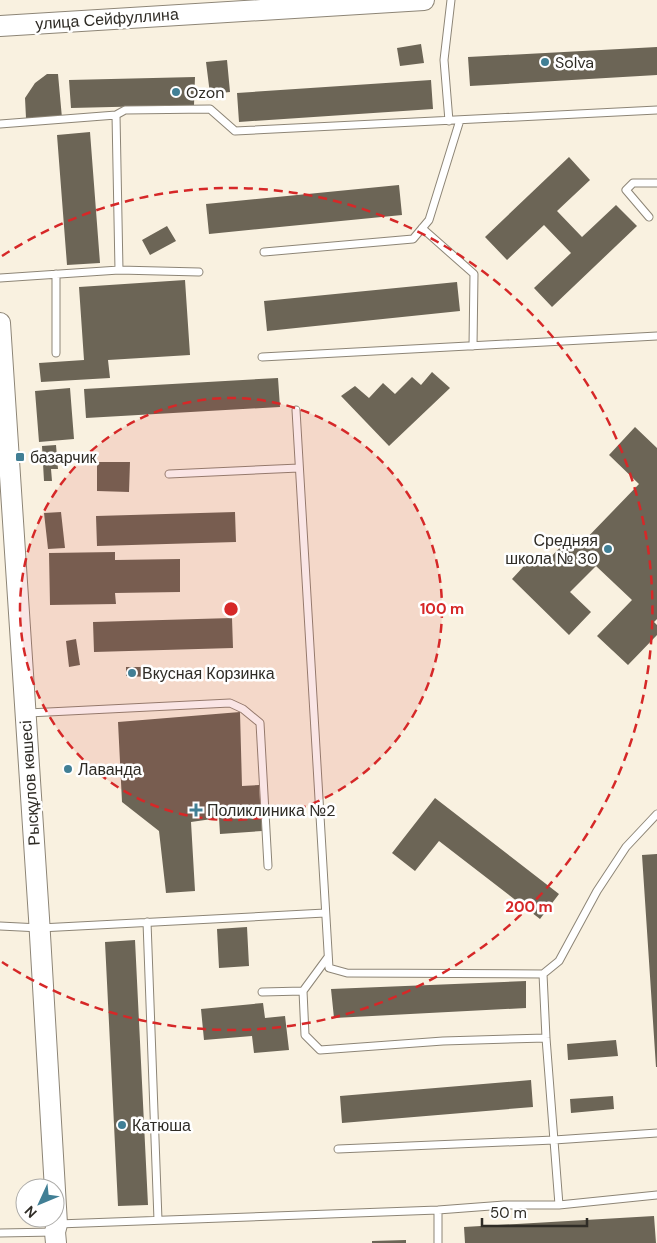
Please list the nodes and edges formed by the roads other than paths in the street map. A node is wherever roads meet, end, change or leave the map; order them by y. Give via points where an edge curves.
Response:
1 (424, 0) edge
2 (451, 0) edge
3 (0, 26) edge
4 (657, 110) edge
5 (116, 115) junction
6 (460, 120) junction
7 (449, 121) junction
8 (0, 124) edge
9 (657, 183) edge
10 (649, 218) dead end
11 (422, 228) junction
12 (264, 252) dead end
13 (119, 270) junction
14 (199, 272) dead end
15 (56, 274) junction
16 (0, 278) edge
17 (0, 323) edge
18 (657, 336) edge
19 (473, 346) junction
20 (1, 350) edge
21 (56, 353) dead end
22 (262, 357) dead end
23 (296, 410) dead end
24 (299, 468) junction
25 (169, 474) dead end
26 (5, 477) edge
27 (25, 714) junction
28 (657, 814) edge
29 (268, 866) dead end
30 (325, 913) junction
31 (147, 922) junction
32 (0, 926) edge
33 (40, 928) junction
34 (328, 957) junction
35 (543, 974) junction
36 (303, 991) junction
37 (262, 992) dead end
38 (546, 1038) junction
39 (657, 1133) edge
40 (554, 1140) junction
41 (338, 1149) dead end
42 (657, 1195) edge
43 (559, 1205) junction
44 (438, 1210) junction
45 (158, 1220) junction
46 (0, 1233) edge
47 (56, 1233) edge
48 (438, 1243) edge

1 - 3 street, улица Сейфуллина via 255,7
2 - 7 lane via 444,60
4 - 6 lane
5 - 7 lane via 125,110 210,109 235,131
5 - 8 lane
5 - 13 lane
6 - 7 lane
6 - 11 lane via 429,220
9 - 10 lane via 633,183 626,190
11 - 12 lane via 413,239
11 - 19 lane via 474,274
13 - 14 lane
13 - 15 lane
15 - 16 lane
15 - 21 lane
17 - 20 street, Рысқұлов көшесі
18 - 19 lane
19 - 22 lane
20 - 26 street, Рысқұлов көшесі
23 - 24 lane
24 - 25 lane
24 - 30 lane
26 - 27 street, Рысқұлов көшесі
27 - 29 lane via 230,703 243,709 260,723
27 - 33 street, Рысқұлов көшесі
28 - 35 lane via 626,848 597,891 559,961
30 - 31 lane
30 - 34 lane
31 - 33 lane
31 - 45 lane
32 - 33 lane
33 - 47 street, Рысқұлов көшесі
34 - 35 lane via 329,968 347,974
34 - 36 lane
35 - 38 lane
36 - 37 lane
36 - 38 lane via 305,1035 320,1050 443,1040
38 - 40 lane
39 - 40 lane
40 - 41 lane
40 - 43 lane
42 - 43 lane
43 - 44 lane via 504,1204
44 - 45 lane
44 - 48 lane
45 - 47 lane
46 - 47 lane

